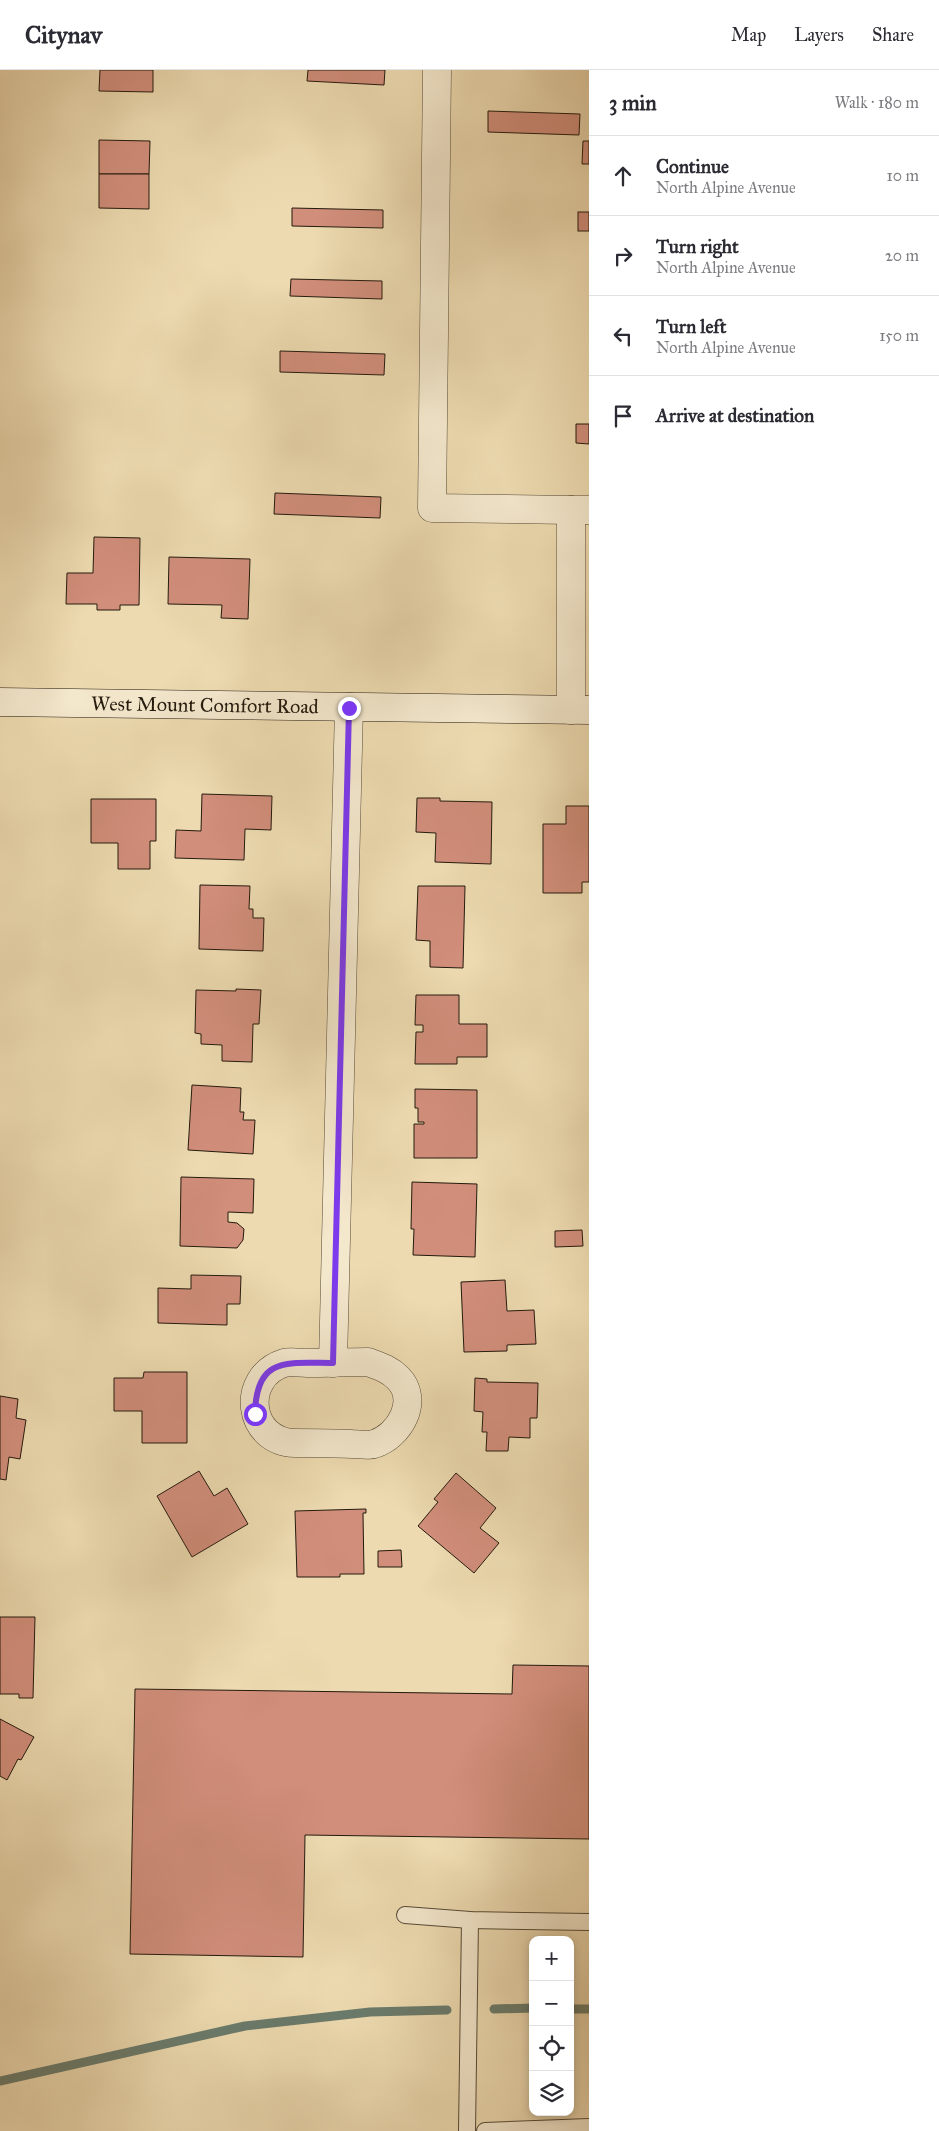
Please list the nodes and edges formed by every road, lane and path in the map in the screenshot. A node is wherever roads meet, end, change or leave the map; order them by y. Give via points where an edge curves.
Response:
1 (437, 70) edge
2 (580, 510) edge
3 (0, 702) edge
4 (349, 708) junction
5 (580, 710) edge
6 (333, 1363) junction
7 (405, 1915) dead end
8 (470, 1920) junction
9 (589, 1922) edge
10 (589, 2127) edge
11 (467, 2131) edge
12 (485, 2131) edge

1 - 2 street via 432,508
2 - 5 street
3 - 4 street, West Mount Comfort Road
4 - 5 street, West Mount Comfort Road
4 - 6 street
6 - 6 street via 285,1363 264,1375 256,1393 255,1414 264,1430 282,1443 374,1444 391,1435 402,1422 407,1408 407,1392 399,1379 385,1368 368,1362
7 - 8 lane
8 - 9 lane
8 - 11 lane
10 - 12 lane

